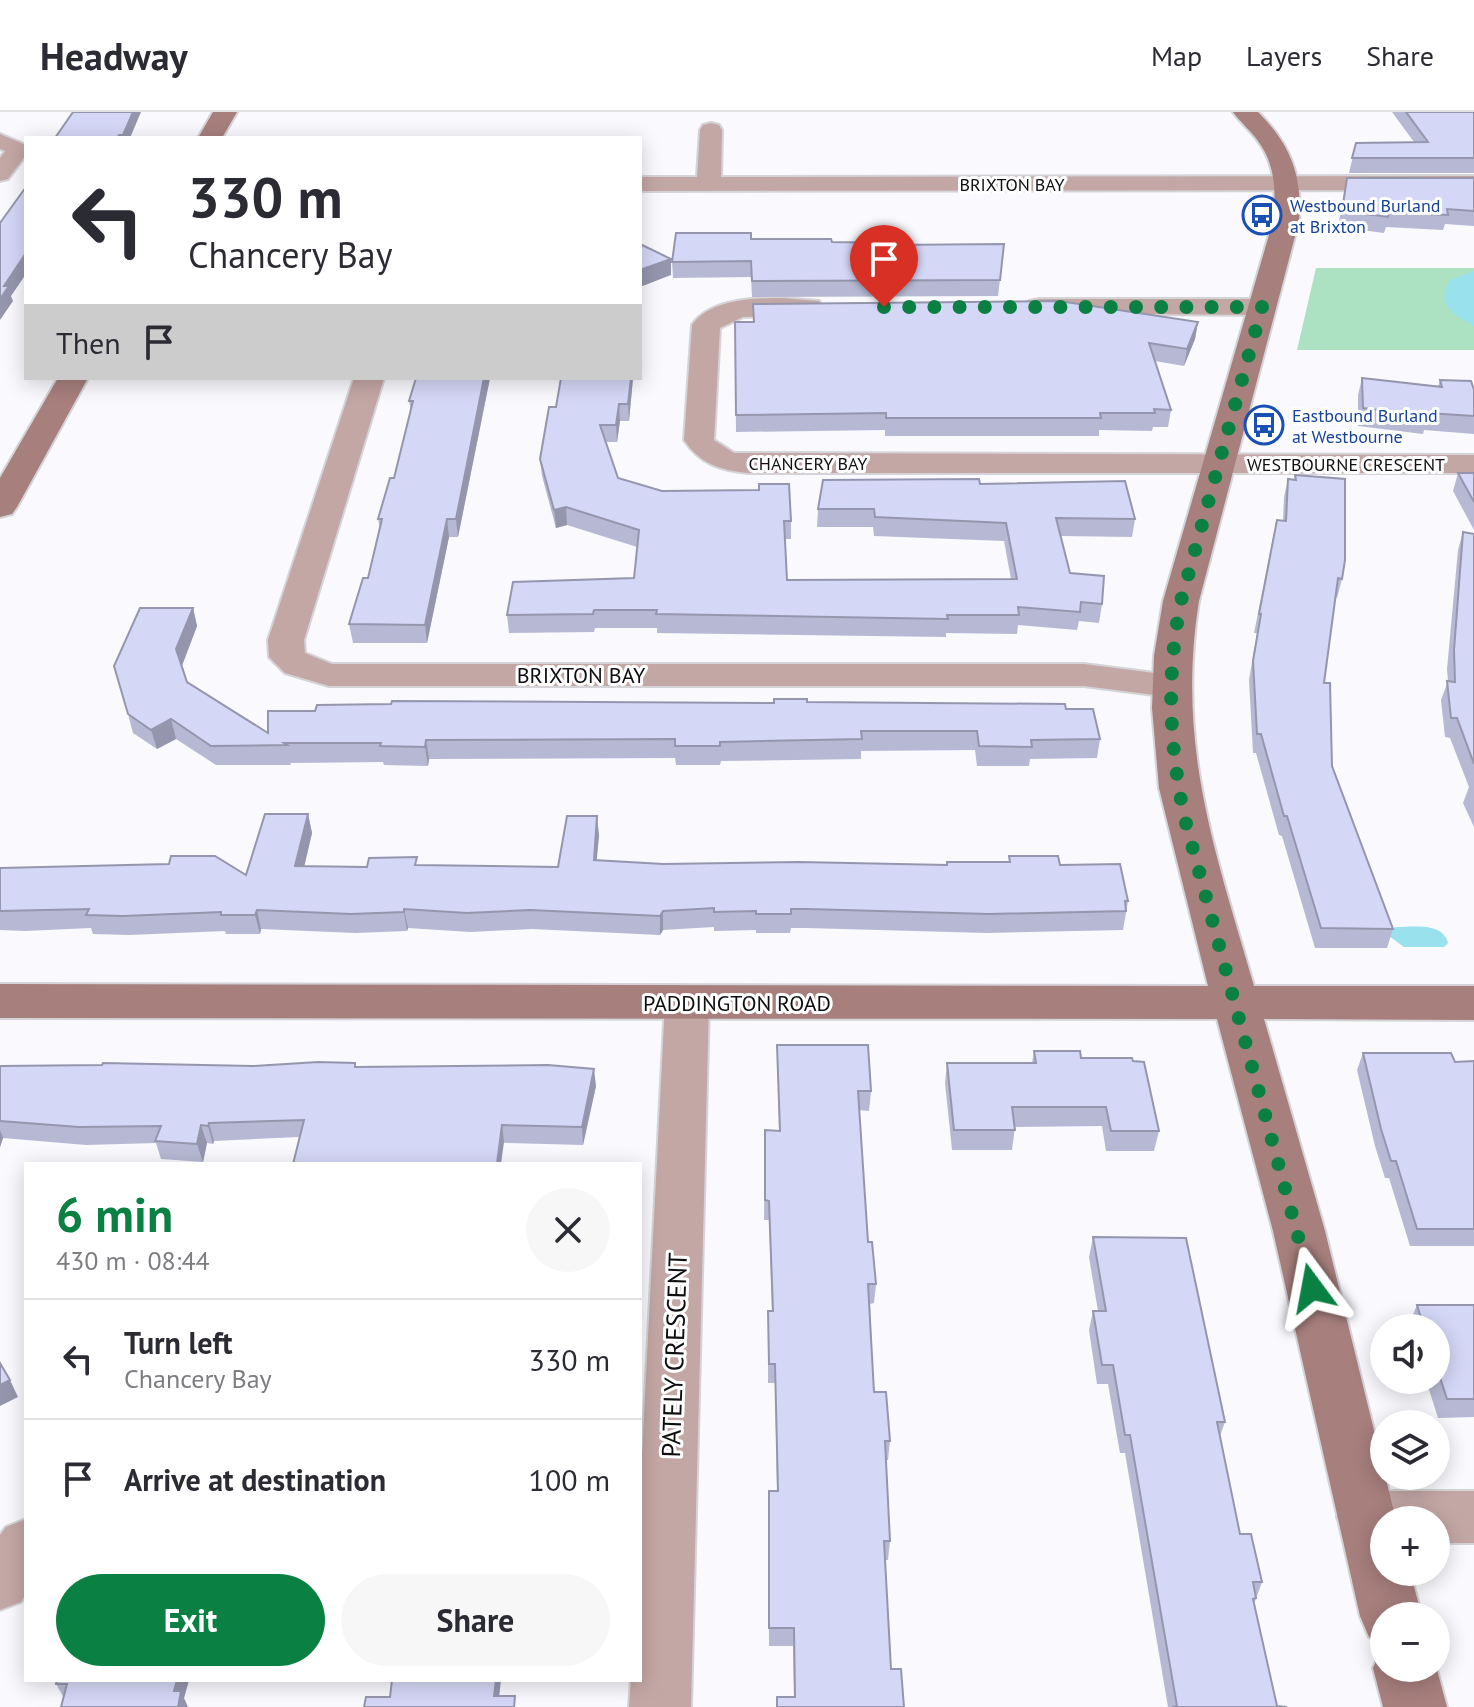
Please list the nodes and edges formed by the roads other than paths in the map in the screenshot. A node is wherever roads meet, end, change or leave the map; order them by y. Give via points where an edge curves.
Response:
1 (225, 112) edge
2 (1245, 112) edge
3 (711, 130) dead end
4 (211, 136) edge
5 (0, 141) edge
6 (0, 174) edge
7 (1474, 183) edge
8 (642, 184) edge
9 (709, 184) junction
10 (1288, 184) junction
11 (837, 307) edge
12 (1008, 307) edge
13 (1262, 307) junction
14 (72, 380) edge
15 (368, 380) edge
16 (1219, 464) junction
17 (1474, 464) edge
18 (0, 507) edge
19 (1170, 686) junction
20 (0, 1001) edge
21 (687, 1003) junction
22 (1235, 1003) junction
23 (1474, 1003) edge
24 (654, 1510) edge
25 (1365, 1517) junction
26 (1474, 1517) edge
27 (24, 1549) edge
28 (0, 1582) edge
29 (1387, 1602) edge
30 (1409, 1682) edge
31 (660, 1707) edge
32 (1415, 1707) edge

1 - 4 street
2 - 10 street via 1279,150
3 - 9 street
5 - 6 street via 17,151
7 - 10 street, BRIXTON BAY
8 - 9 street, BRIXTON BAY
9 - 10 street, BRIXTON BAY
10 - 13 street via 1286,221
11 - 16 street, CHANCERY BAY via 742,308 706,325 699,440 706,451 748,464
12 - 13 street
13 - 16 street
14 - 18 street
15 - 19 street, BRIXTON BAY via 286,640 287,657 298,665 329,675 1084,675
16 - 17 street, WESTBOURNE CRESCENT
16 - 19 street via 1181,601
19 - 22 street via 1174,767 1184,816
20 - 21 street, PADDINGTON ROAD
21 - 22 street, PADDINGTON ROAD
21 - 24 street, PATELY CRESCENT
22 - 23 street, PADDINGTON ROAD
22 - 25 street via 1299,1231
24 - 31 street, PATELY CRESCENT
25 - 26 street
25 - 29 street
27 - 28 street
30 - 32 street

